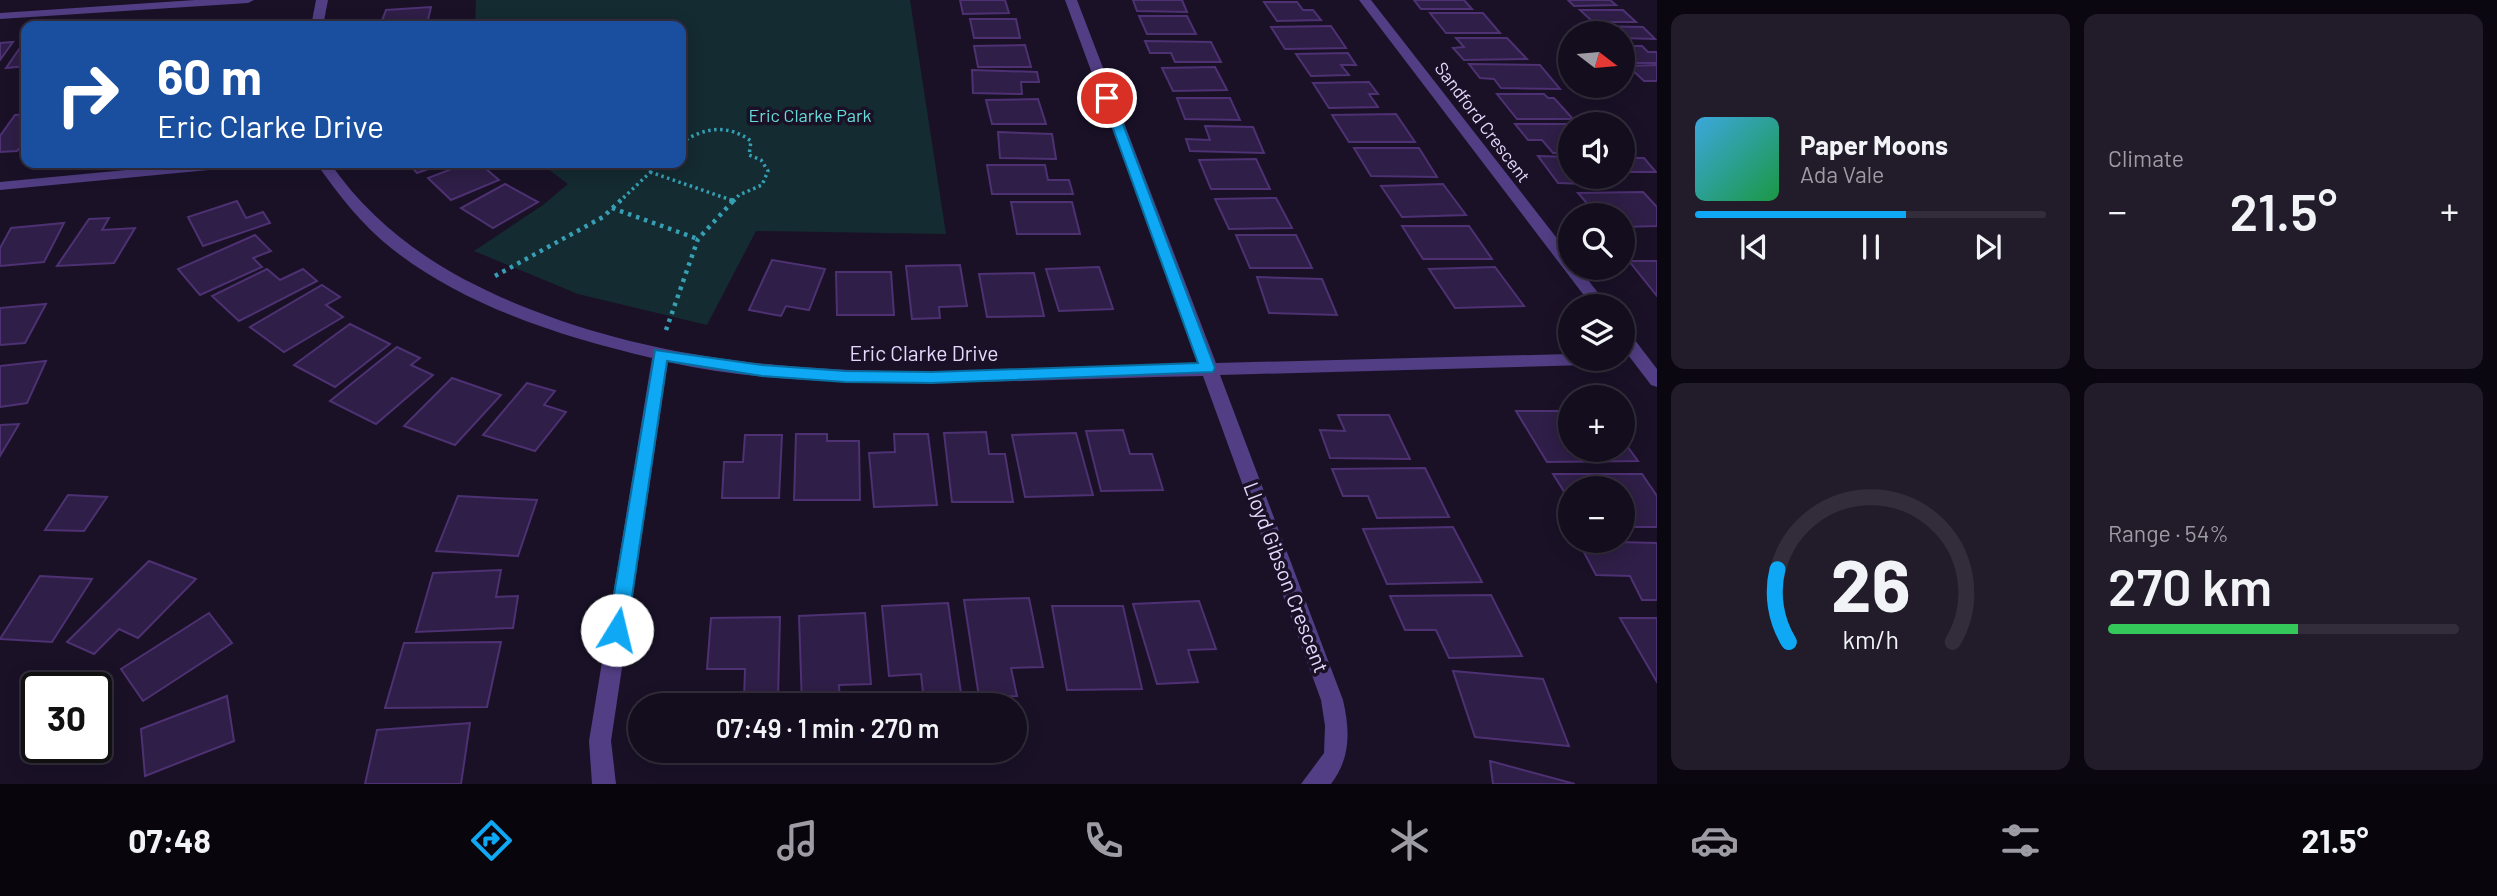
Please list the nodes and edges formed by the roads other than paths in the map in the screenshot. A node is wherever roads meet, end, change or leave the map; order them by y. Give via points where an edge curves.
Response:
1 (248, 0) edge
2 (322, 0) edge
3 (1071, 0) edge
4 (1365, 0) edge
5 (0, 16) edge
6 (318, 21) edge
7 (190, 168) edge
8 (326, 168) edge
9 (0, 187) edge
10 (1558, 251) edge
11 (1580, 280) edge
12 (1591, 294) edge
13 (660, 354) junction
14 (1640, 358) edge
15 (1558, 360) edge
16 (1208, 368) junction
17 (1657, 381) edge
18 (604, 784) edge
19 (1313, 784) edge

1 - 5 street
2 - 6 street
3 - 16 street, Lloyd Gibson Crescent
4 - 10 street, Sandford Crescent
7 - 9 street
8 - 13 street, Eric Clarke Drive via 385,235 423,264 540,319
11 - 12 street, Sandford Crescent
13 - 16 street, Eric Clarke Drive via 762,371 845,376
13 - 18 street via 600,741
14 - 17 street
15 - 16 street, Eric Clarke Drive
16 - 19 street, Lloyd Gibson Crescent via 1337,714 1339,738 1332,763

